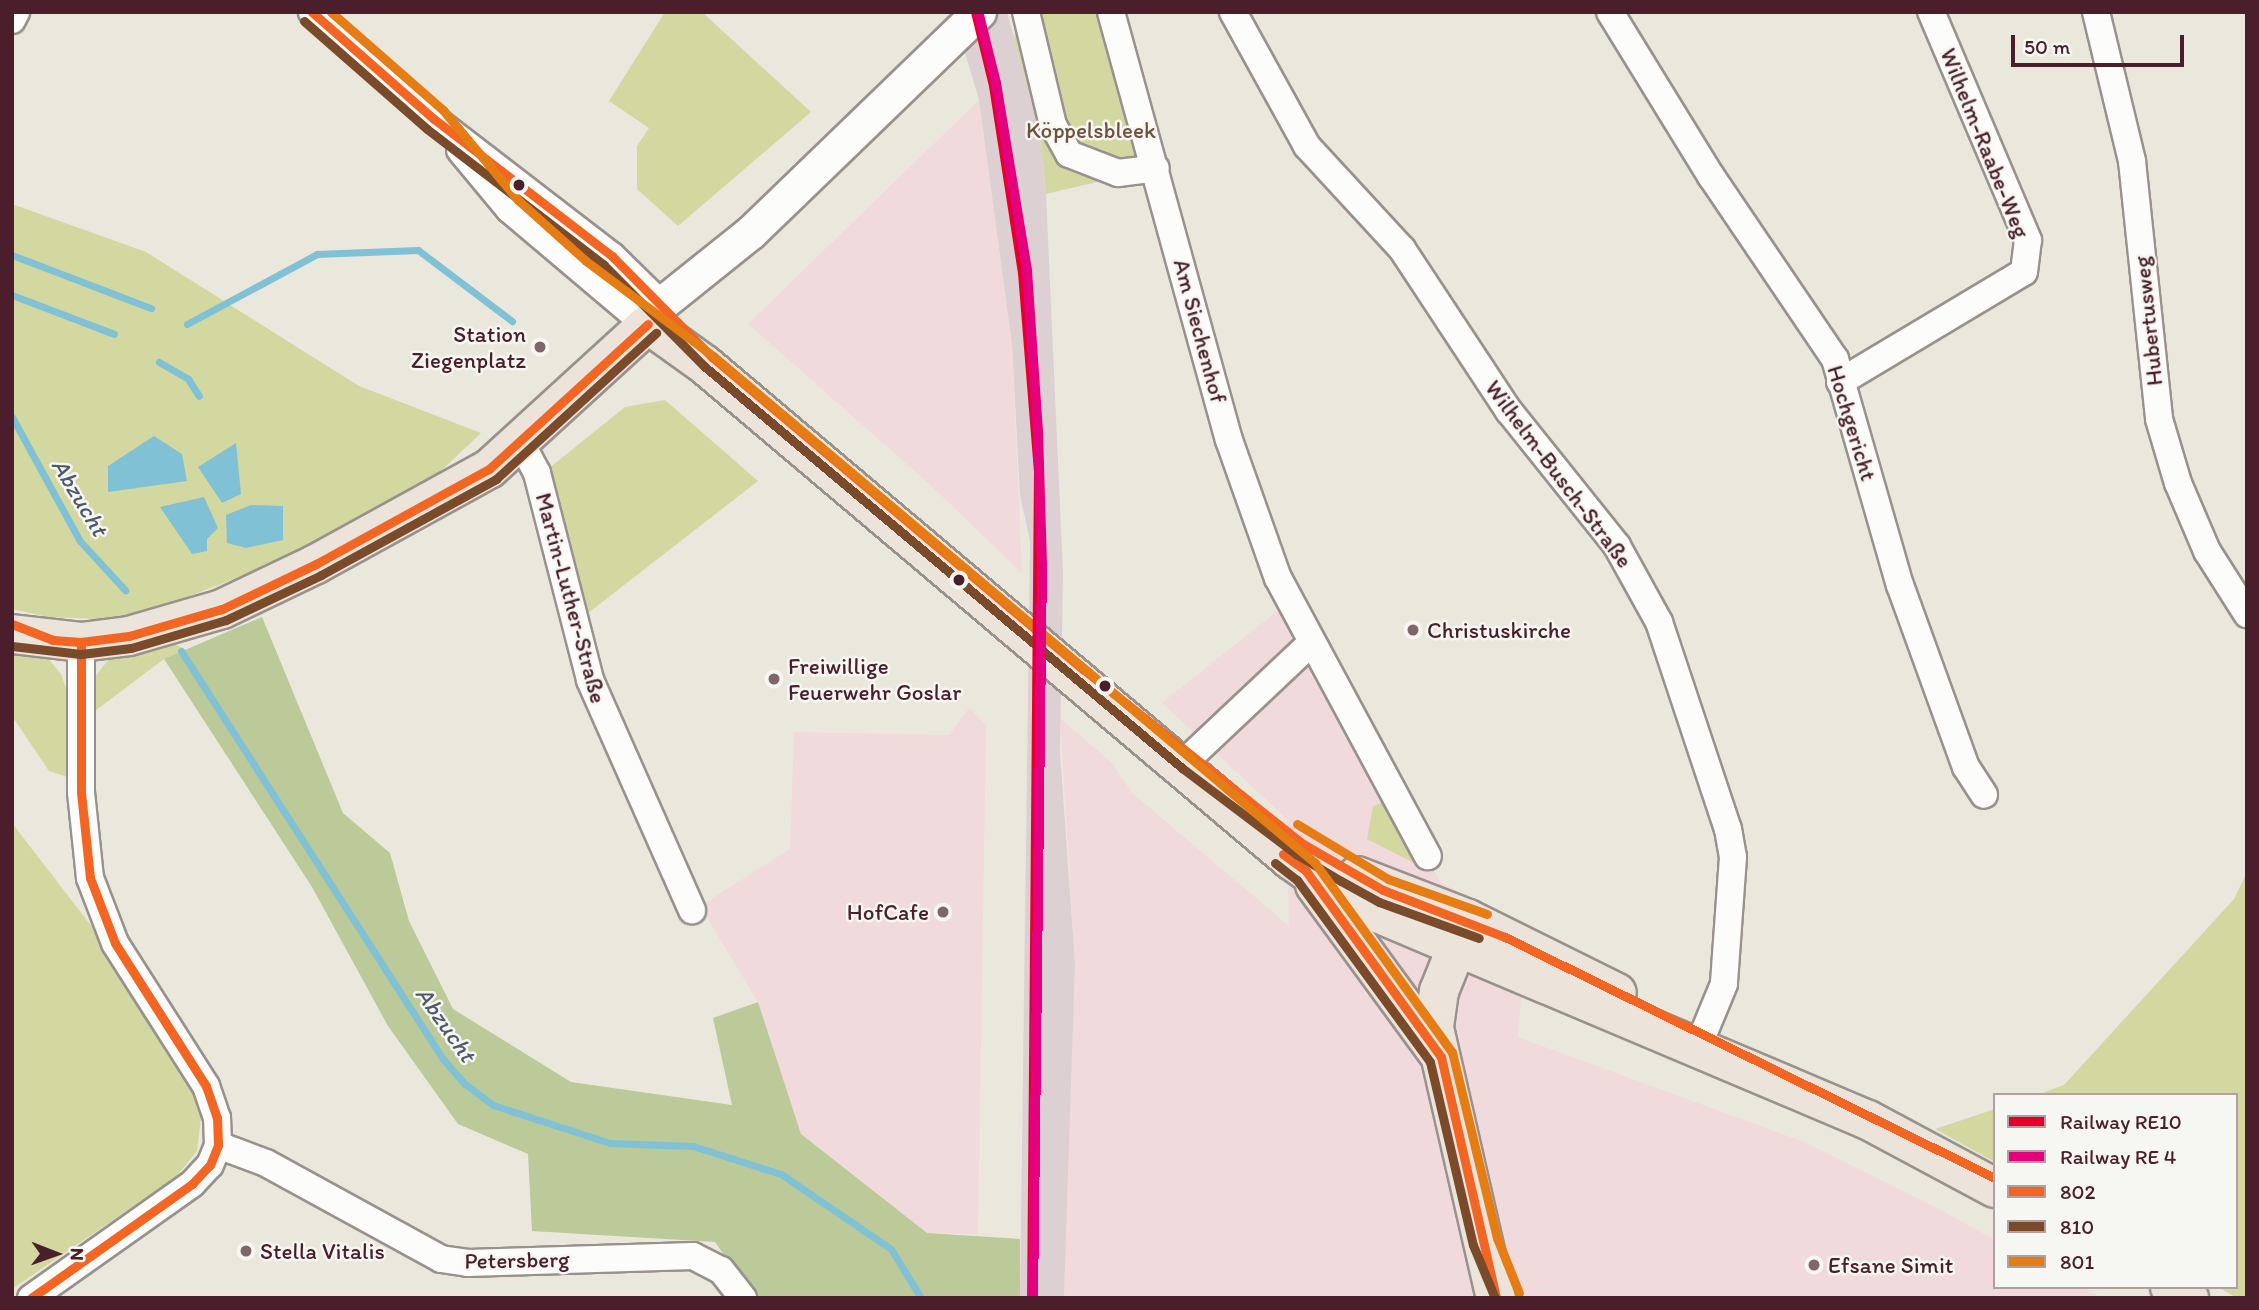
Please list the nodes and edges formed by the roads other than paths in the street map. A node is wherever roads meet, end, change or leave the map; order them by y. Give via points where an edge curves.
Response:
1 (16, 12) edge
2 (312, 12) edge
3 (979, 12) edge
4 (1111, 12) edge
5 (1233, 12) edge
6 (1610, 12) edge
7 (1931, 12) edge
8 (2096, 12) edge
9 (1028, 19) edge
10 (12, 20) edge
11 (1156, 168) junction
12 (655, 315) junction
13 (1840, 382) junction
14 (519, 439) junction
15 (2247, 614) edge
16 (12, 624) edge
17 (12, 634) edge
18 (67, 641) junction
19 (1310, 644) junction
20 (1126, 712) junction
21 (1189, 758) junction
22 (1984, 795) dead end
23 (1428, 856) dead end
24 (1306, 871) junction
25 (692, 909) dead end
26 (1470, 938) junction
27 (1702, 1037) junction
28 (1441, 1057) junction
29 (218, 1145) junction
30 (1993, 1177) edge
31 (1993, 1187) edge
32 (1485, 1241) junction
33 (2173, 1289) edge
34 (31, 1298) edge
35 (743, 1298) edge
36 (1496, 1298) edge
37 (1508, 1298) edge
38 (2189, 1298) edge

1 - 10 street
2 - 12 street via 434,119 509,209
3 - 12 street via 787,197 758,236 714,279
4 - 11 street, Am Siechenhof
5 - 27 street, Wilhelm-Busch-Straße via 1307,146 1402,249 1509,411 1617,546 1659,622 1728,829 1733,857 1724,984
6 - 13 street, Hochgericht via 1711,176 1835,359
7 - 13 street, Wilhelm-Raabe-Weg via 2028,240 2024,272
8 - 15 street, Hubertusweg via 2132,161 2159,419 2178,483 2207,551
9 - 11 street via 1053,125 1069,155 1118,173
11 - 19 street, Am Siechenhof via 1229,440 1278,578
12 - 14 main road via 593,356 575,387
12 - 20 main road via 712,357
13 - 22 street, Hochgericht via 1900,585 1966,767
14 - 18 main road via 452,479 441,495 222,609 129,636
14 - 25 street, Martin-Luther-Straße via 537,473 598,702
16 - 18 main road
17 - 18 main road
18 - 29 street via 90,878 115,943 206,1086 217,1118
19 - 21 street
19 - 23 street, Am Siechenhof
20 - 21 main road
20 - 24 main road
21 - 26 main road via 1314,851 1383,890 1430,906
24 - 26 main road via 1349,901
24 - 28 main road
26 - 27 main road
26 - 28 main road via 1447,995
26 - 31 main road via 1868,1121
27 - 30 main road via 1871,1114
28 - 32 main road
29 - 34 street via 210,1165 192,1184
29 - 35 street, Petersberg via 266,1163 441,1259 468,1264 693,1256 721,1270
32 - 36 main road
32 - 37 main road
33 - 38 main road

